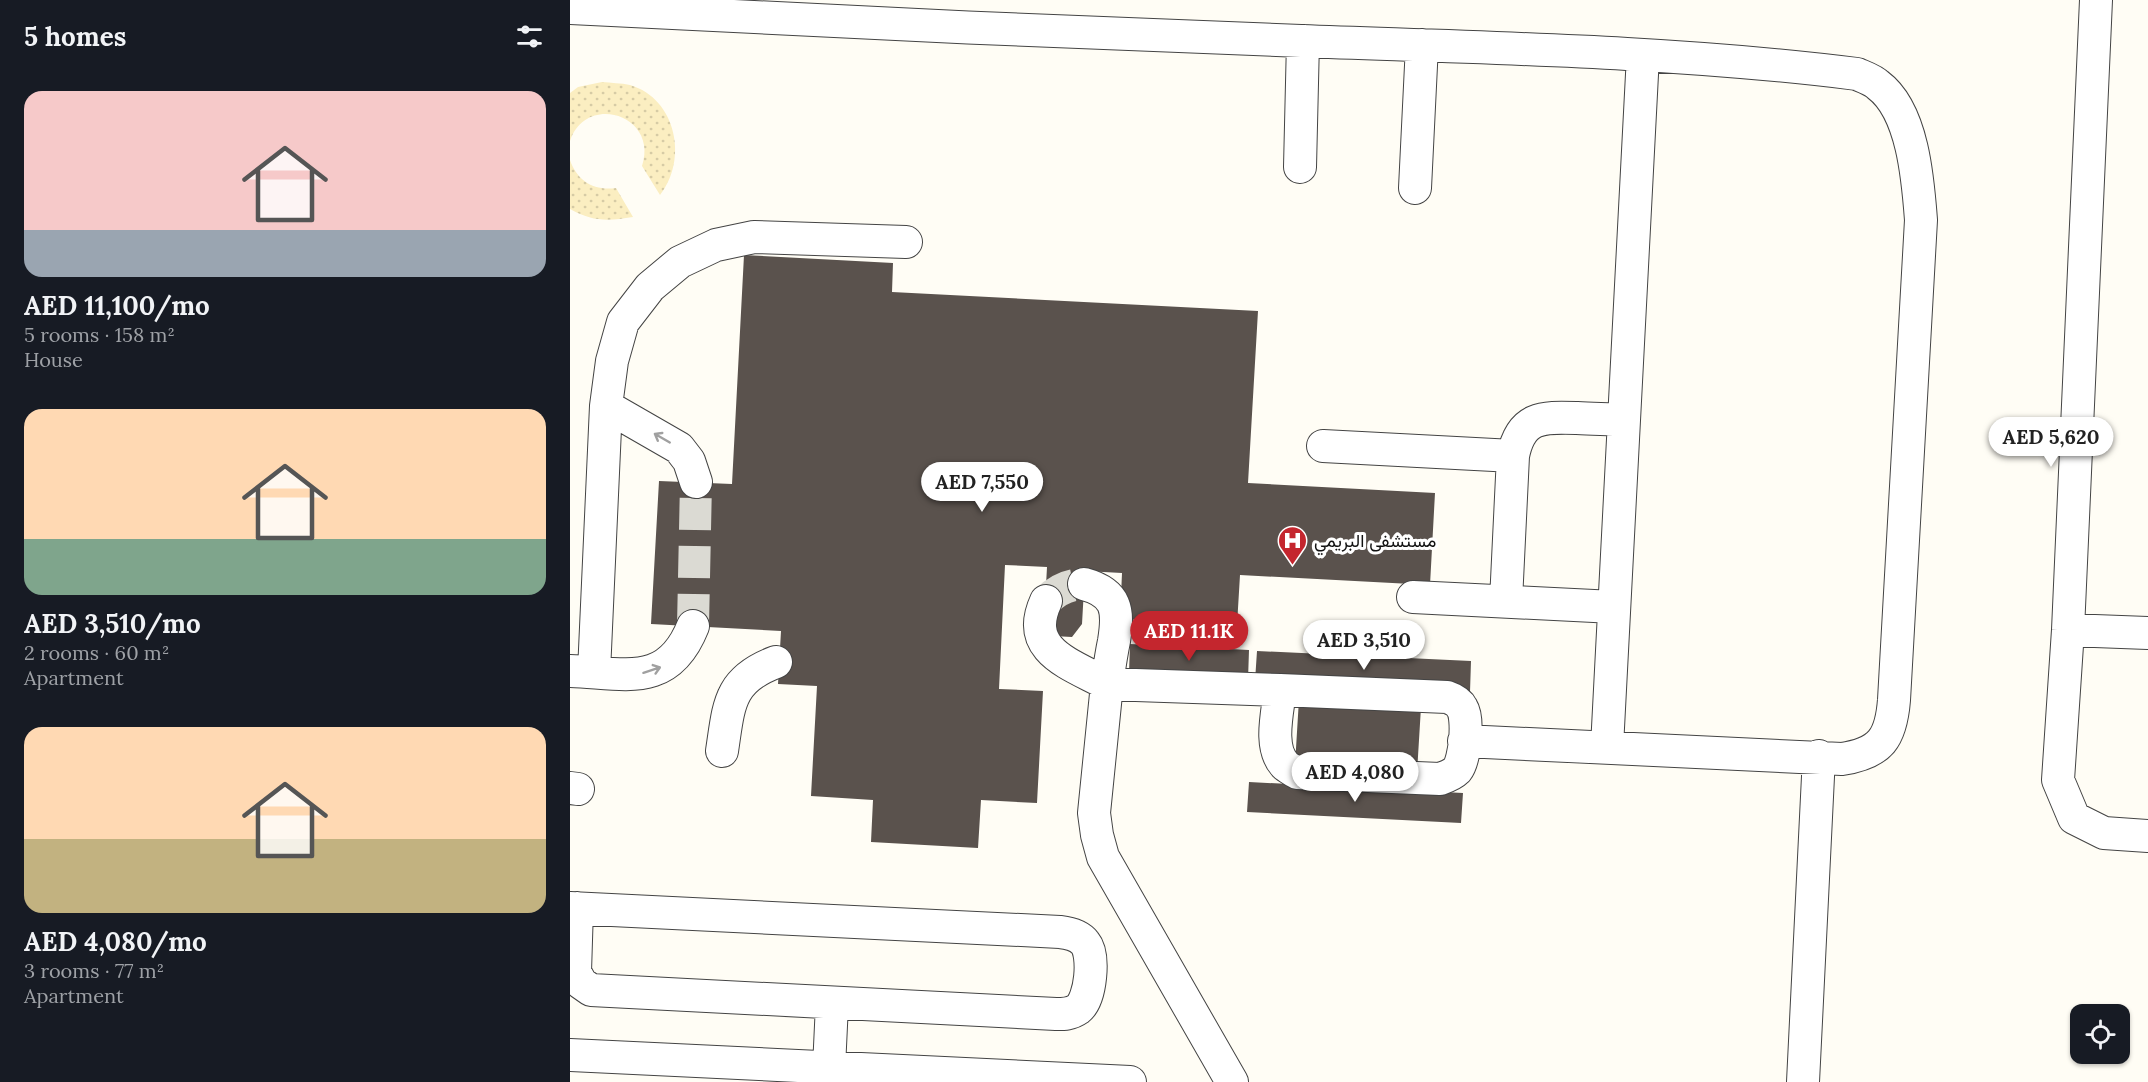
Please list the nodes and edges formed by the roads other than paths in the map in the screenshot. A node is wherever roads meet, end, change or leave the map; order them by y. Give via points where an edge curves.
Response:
1 (2096, 0) edge
2 (570, 8) edge
3 (1303, 41) junction
4 (1422, 45) junction
5 (1643, 55) junction
6 (1300, 167) dead end
7 (1415, 188) dead end
8 (906, 242) dead end
9 (606, 406) junction
10 (1624, 420) junction
11 (1323, 446) dead end
12 (1513, 456) junction
13 (696, 482) tunnel mouth
14 (1084, 584) tunnel mouth
15 (1413, 597) dead end
16 (1046, 601) dead end
17 (1506, 601) junction
18 (1614, 607) junction
19 (693, 626) tunnel mouth
20 (2068, 630) junction
21 (2148, 633) edge
22 (776, 662) dead end
23 (582, 671) edge
24 (1107, 684) junction
25 (1280, 690) junction
26 (1464, 741) junction
27 (1607, 747) junction
28 (722, 751) dead end
29 (1819, 756) junction
30 (2148, 836) edge
31 (574, 908) edge
32 (832, 1004) junction
33 (570, 1055) edge
34 (830, 1068) junction
35 (624, 1070) edge
36 (1130, 1082) edge
37 (1232, 1082) edge
38 (1803, 1082) edge

1 - 20 street
2 - 3 street
3 - 4 street
3 - 6 street
4 - 5 street
4 - 7 street
5 - 10 street
5 - 29 street via 1857,74 1878,84 1894,102 1913,155 1921,220 1892,723 1881,742 1863,755 1842,759
8 - 9 street via 754,237 716,245 680,262 650,287 623,322 612,361
13 -> 9 street via 689,461 679,448
9 - 23 street
10 - 12 street via 1547,417 1523,430 1515,442
10 - 18 street
11 - 12 street
12 - 17 street
14 - 24 street via 1107,594 1117,615
15 - 17 street
16 - 24 street via 1039,623 1047,648
17 - 18 street
18 - 27 street
23 -> 19 street via 649,673 671,662 686,644
20 - 21 street
20 - 30 street via 2058,780 2074,818 2104,833
22 - 28 street via 758,669 742,682 731,699
24 - 25 street
24 - 37 street via 1094,813 1103,857
25 - 26 street via 1447,697 1462,707
25 - 26 street via 1277,752 1284,764 1297,773 1440,779 1458,769
26 - 27 street
27 - 29 street
29 - 38 street
31 - 32 street via 575,972 591,990
31 - 32 street via 1060,932 1080,938 1091,956 1086,998 1079,1009 1068,1014
32 - 34 street
33 - 35 street
34 - 35 street
34 - 36 street

